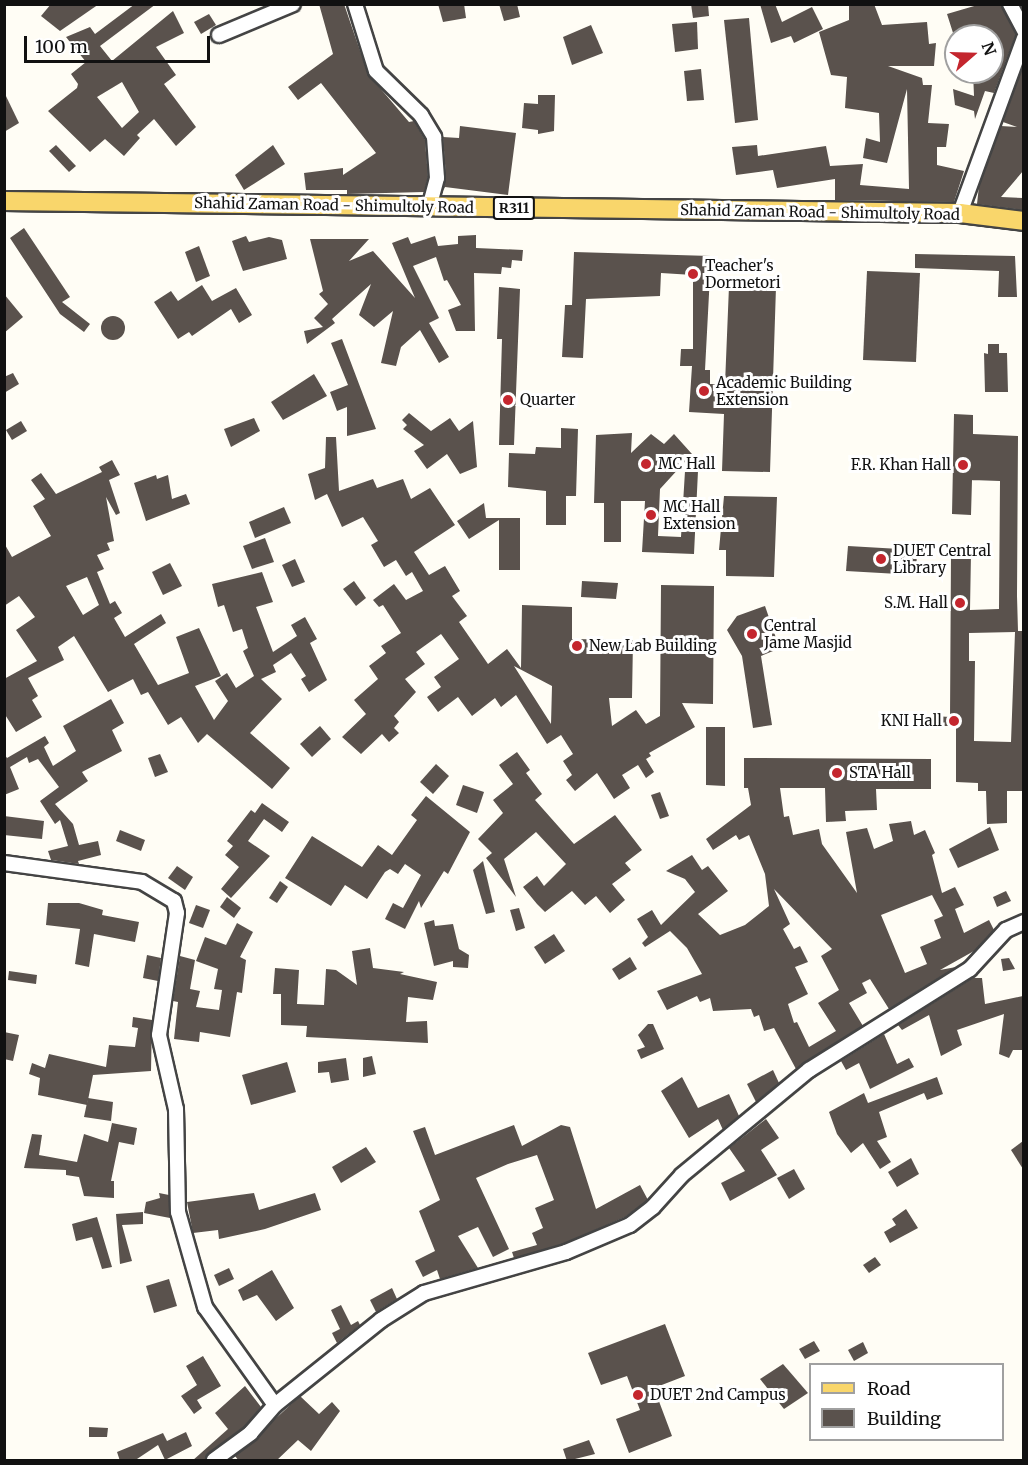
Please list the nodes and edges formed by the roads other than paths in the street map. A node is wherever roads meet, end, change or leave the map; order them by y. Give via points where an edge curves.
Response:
1 (293, 4) edge
2 (355, 4) edge
3 (1010, 4) edge
4 (1023, 30) edge
5 (219, 35) dead end
6 (1023, 38) edge
7 (4, 201) edge
8 (429, 207) junction
9 (960, 213) junction
10 (1023, 221) edge
11 (4, 863) edge
12 (1023, 922) edge
13 (275, 1405) junction
14 (214, 1461) edge

1 - 5 street
2 - 8 street via 376,71 421,115 434,137 437,178
3 - 4 street
6 - 9 street
7 - 8 main road, Shahid Zaman Road - Shimultoly Road / R311
8 - 9 main road, Shahid Zaman Road - Shimultoly Road / R311
9 - 10 main road, Shahid Zaman Road - Shimultoly Road / R311
11 - 13 street via 142,882 174,901 177,913 159,1035 176,1109 178,1212 205,1308
12 - 13 street via 1006,930 970,969 801,1076 682,1174 653,1207 630,1225 566,1252 424,1293 381,1320
13 - 14 street via 251,1432

